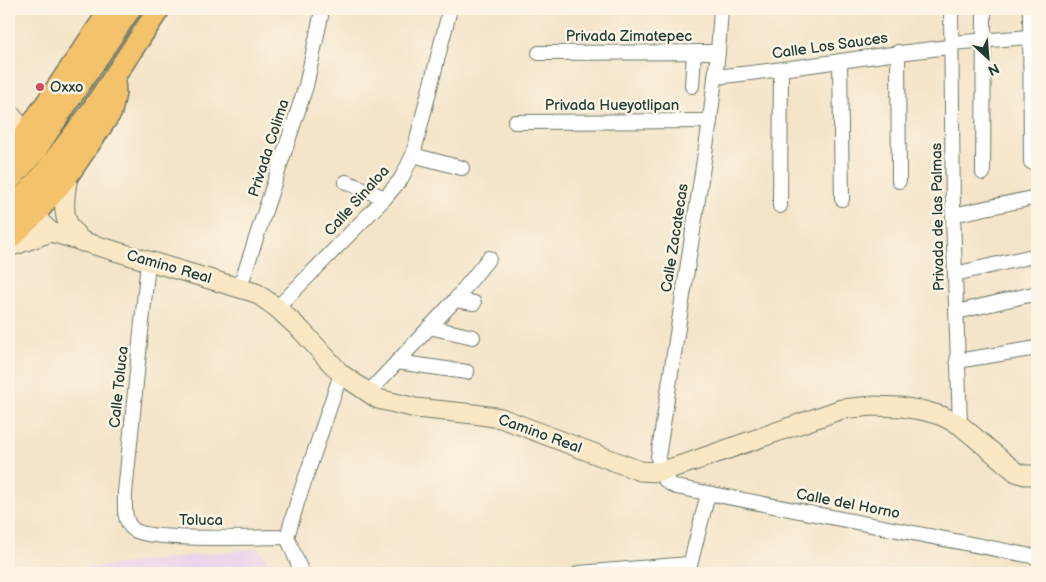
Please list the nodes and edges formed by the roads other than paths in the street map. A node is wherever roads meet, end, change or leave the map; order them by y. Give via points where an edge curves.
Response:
1 (111, 9) edge
2 (130, 9) edge
3 (159, 9) edge
4 (450, 9) edge
5 (720, 9) edge
6 (951, 9) edge
7 (984, 9) edge
8 (1030, 9) edge
9 (321, 16) dead end
10 (1030, 37) junction
11 (983, 45) junction
12 (950, 48) junction
13 (694, 52) junction
14 (718, 52) junction
15 (898, 52) junction
16 (539, 53) dead end
17 (840, 61) junction
18 (780, 70) junction
19 (114, 77) junction
20 (715, 77) junction
21 (692, 86) dead end
22 (9, 113) edge
23 (710, 121) junction
24 (515, 122) dead end
25 (414, 155) junction
26 (1031, 162) dead end
27 (28, 166) edge
28 (462, 168) dead end
29 (983, 173) dead end
30 (68, 175) junction
31 (9, 181) edge
32 (346, 182) dead end
33 (899, 182) dead end
34 (385, 198) junction
35 (1037, 198) edge
36 (842, 199) dead end
37 (780, 206) dead end
38 (9, 213) edge
39 (953, 215) junction
40 (54, 233) junction
41 (9, 239) edge
42 (82, 242) junction
43 (9, 247) edge
44 (1037, 255) edge
45 (489, 258) dead end
46 (148, 262) junction
47 (955, 274) junction
48 (240, 287) junction
49 (1037, 293) edge
50 (455, 300) junction
51 (474, 303) dead end
52 (277, 308) junction
53 (957, 312) junction
54 (429, 327) junction
55 (473, 336) dead end
56 (1037, 348) edge
57 (958, 361) junction
58 (397, 362) junction
59 (468, 372) dead end
60 (341, 374) junction
61 (368, 393) junction
62 (960, 425) junction
63 (659, 472) junction
64 (1037, 475) edge
65 (708, 494) junction
66 (126, 516) joint
67 (287, 537) junction
68 (1037, 557) edge
69 (689, 569) edge
70 (302, 573) edge
71 (579, 573) edge

1 - 27 main road
2 - 27 main road
3 - 19 main road
4 - 25 street, Calle Sinaloa
5 - 14 street, Calle Zacatecas
6 - 12 street, Privada de las Palmas
7 - 11 street
8 - 10 street
9 - 48 street, Privada Colima via 306,86
10 - 11 street, Calle Los Sauces
10 - 26 street
11 - 12 street, Calle Los Sauces
11 - 29 street
12 - 15 street, Calle Los Sauces
12 - 39 street, Privada de las Palmas
13 - 14 street, Privada Zimatepec
13 - 16 street, Privada Zimatepec
13 - 21 street
14 - 20 street, Calle Zacatecas
15 - 17 street, Calle Los Sauces
15 - 33 street
17 - 18 street, Calle Los Sauces
17 - 36 street
18 - 20 street, Calle Los Sauces
18 - 37 street
19 - 27 main road via 88,116
19 - 30 main road via 111,112
20 - 23 street, Calle Zacatecas
22 - 27 main road
23 - 24 street, Privada Hueyotlipan
23 - 63 street, Calle Zacatecas via 658,457
25 - 28 street
25 - 34 street, Calle Sinaloa
27 - 30 main road
27 - 31 main road
27 - 38 main road
27 - 40 main road via 43,226
27 - 41 main road
30 - 42 main road via 66,215
32 - 34 street
34 - 52 street, Calle Sinaloa
35 - 39 street
39 - 47 street, Privada de las Palmas
40 - 42 main road, Camino Real
40 - 43 main road
42 - 46 main road, Camino Real
44 - 47 street
45 - 50 street
46 - 48 main road, Camino Real
46 - 66 street, Calle Toluca via 125,493
47 - 53 street, Privada de las Palmas
48 - 52 main road, Camino Real via 256,293
49 - 53 street
50 - 51 street
50 - 54 street
52 - 60 main road, Camino Real
53 - 57 street, Privada de las Palmas
54 - 55 street
54 - 58 street
56 - 57 street
57 - 62 street, Privada de las Palmas
58 - 59 street
58 - 61 street
60 - 61 main road, Camino Real
60 - 67 street
61 - 63 main road, Camino Real via 378,399 416,408 501,418 640,471
62 - 63 main road, Camino Real via 925,410 901,406 842,409
62 - 64 main road, Camino Real via 1016,472
63 - 65 street, Calle del Horno via 665,481 676,487
65 - 68 street, Calle del Horno
65 - 69 street
66 - 67 street, Toluca via 137,533 166,537
67 - 70 street
69 - 71 street

